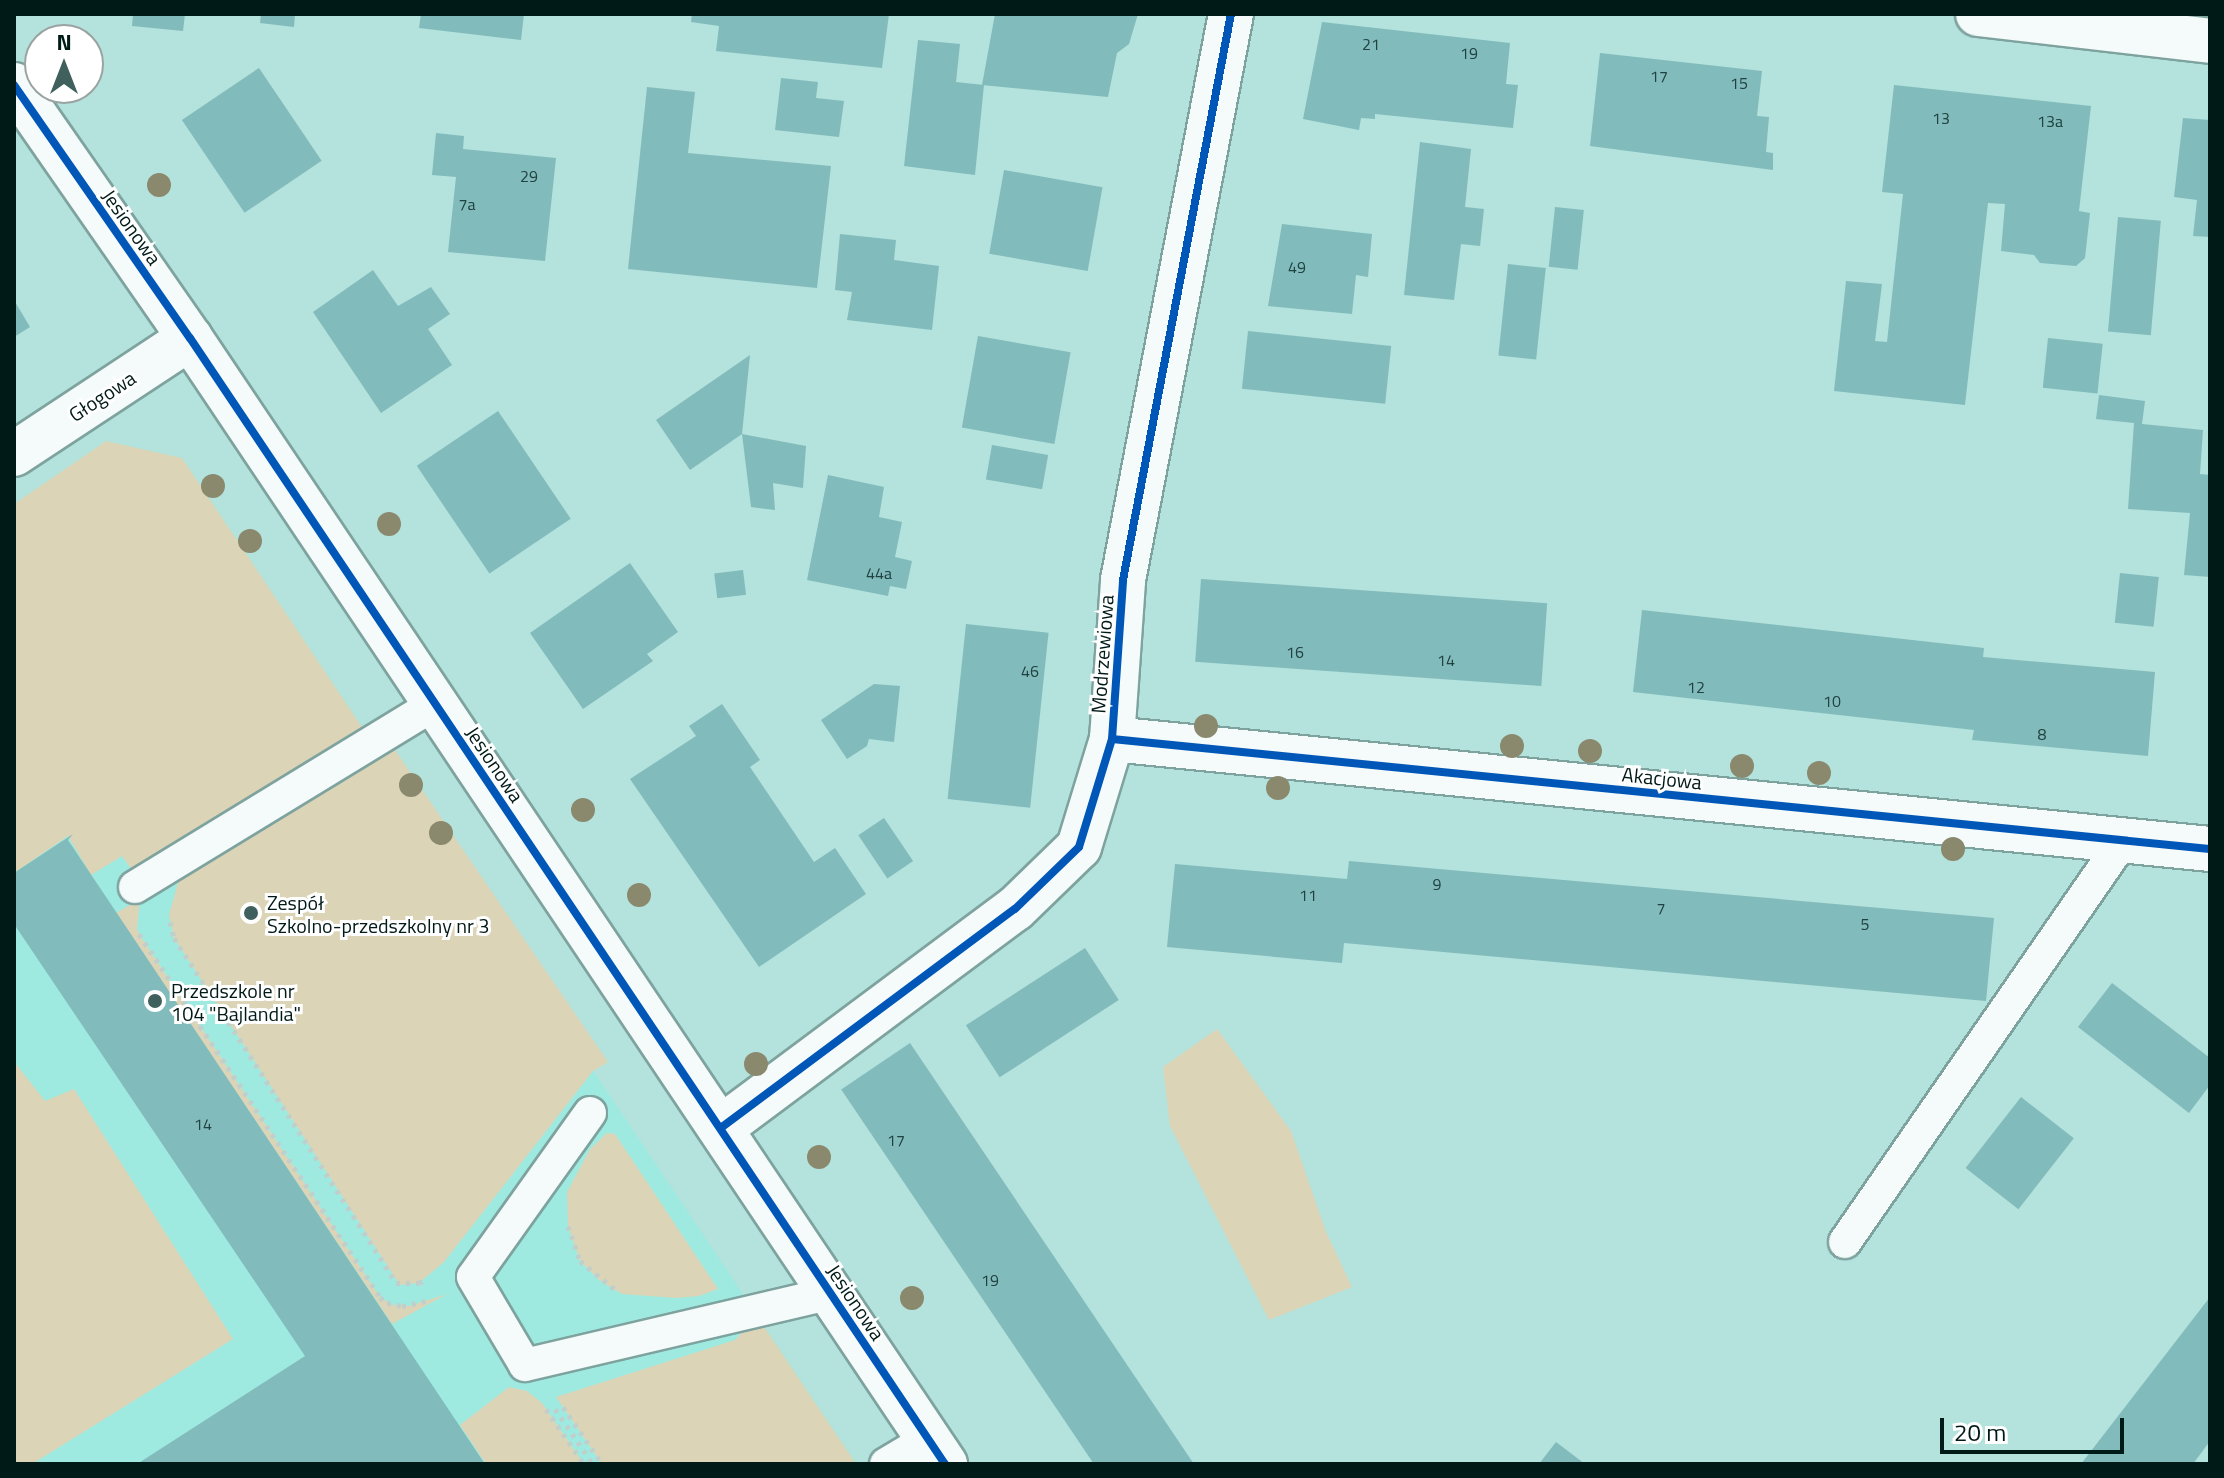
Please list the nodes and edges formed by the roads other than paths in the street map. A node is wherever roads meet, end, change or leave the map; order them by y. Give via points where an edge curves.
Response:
1 (1231, 14) edge
2 (1978, 14) edge
3 (2210, 41) edge
4 (14, 85) edge
5 (190, 338) junction
6 (14, 454) edge
7 (436, 703) junction
8 (1112, 739) junction
9 (2124, 839) junction
10 (2210, 849) edge
11 (135, 887) dead end
12 (590, 1113) dead end
13 (722, 1127) junction
14 (1845, 1242) dead end
15 (831, 1293) junction
16 (936, 1452) edge
17 (886, 1464) edge

1 - 8 street, Modrzewiowa via 1123,580
2 - 3 street
4 - 5 street, Jesionowa
5 - 6 street, Głogowa
5 - 7 street, Jesionowa
7 - 11 lane
7 - 13 street, Jesionowa
8 - 9 street, Akacjowa
8 - 13 street, Modrzewiowa via 1079,847 1015,909
9 - 10 street, Akacjowa
9 - 14 lane
12 - 15 lane via 473,1277 525,1365
13 - 15 street, Jesionowa
15 - 16 street, Jesionowa
16 - 17 lane

